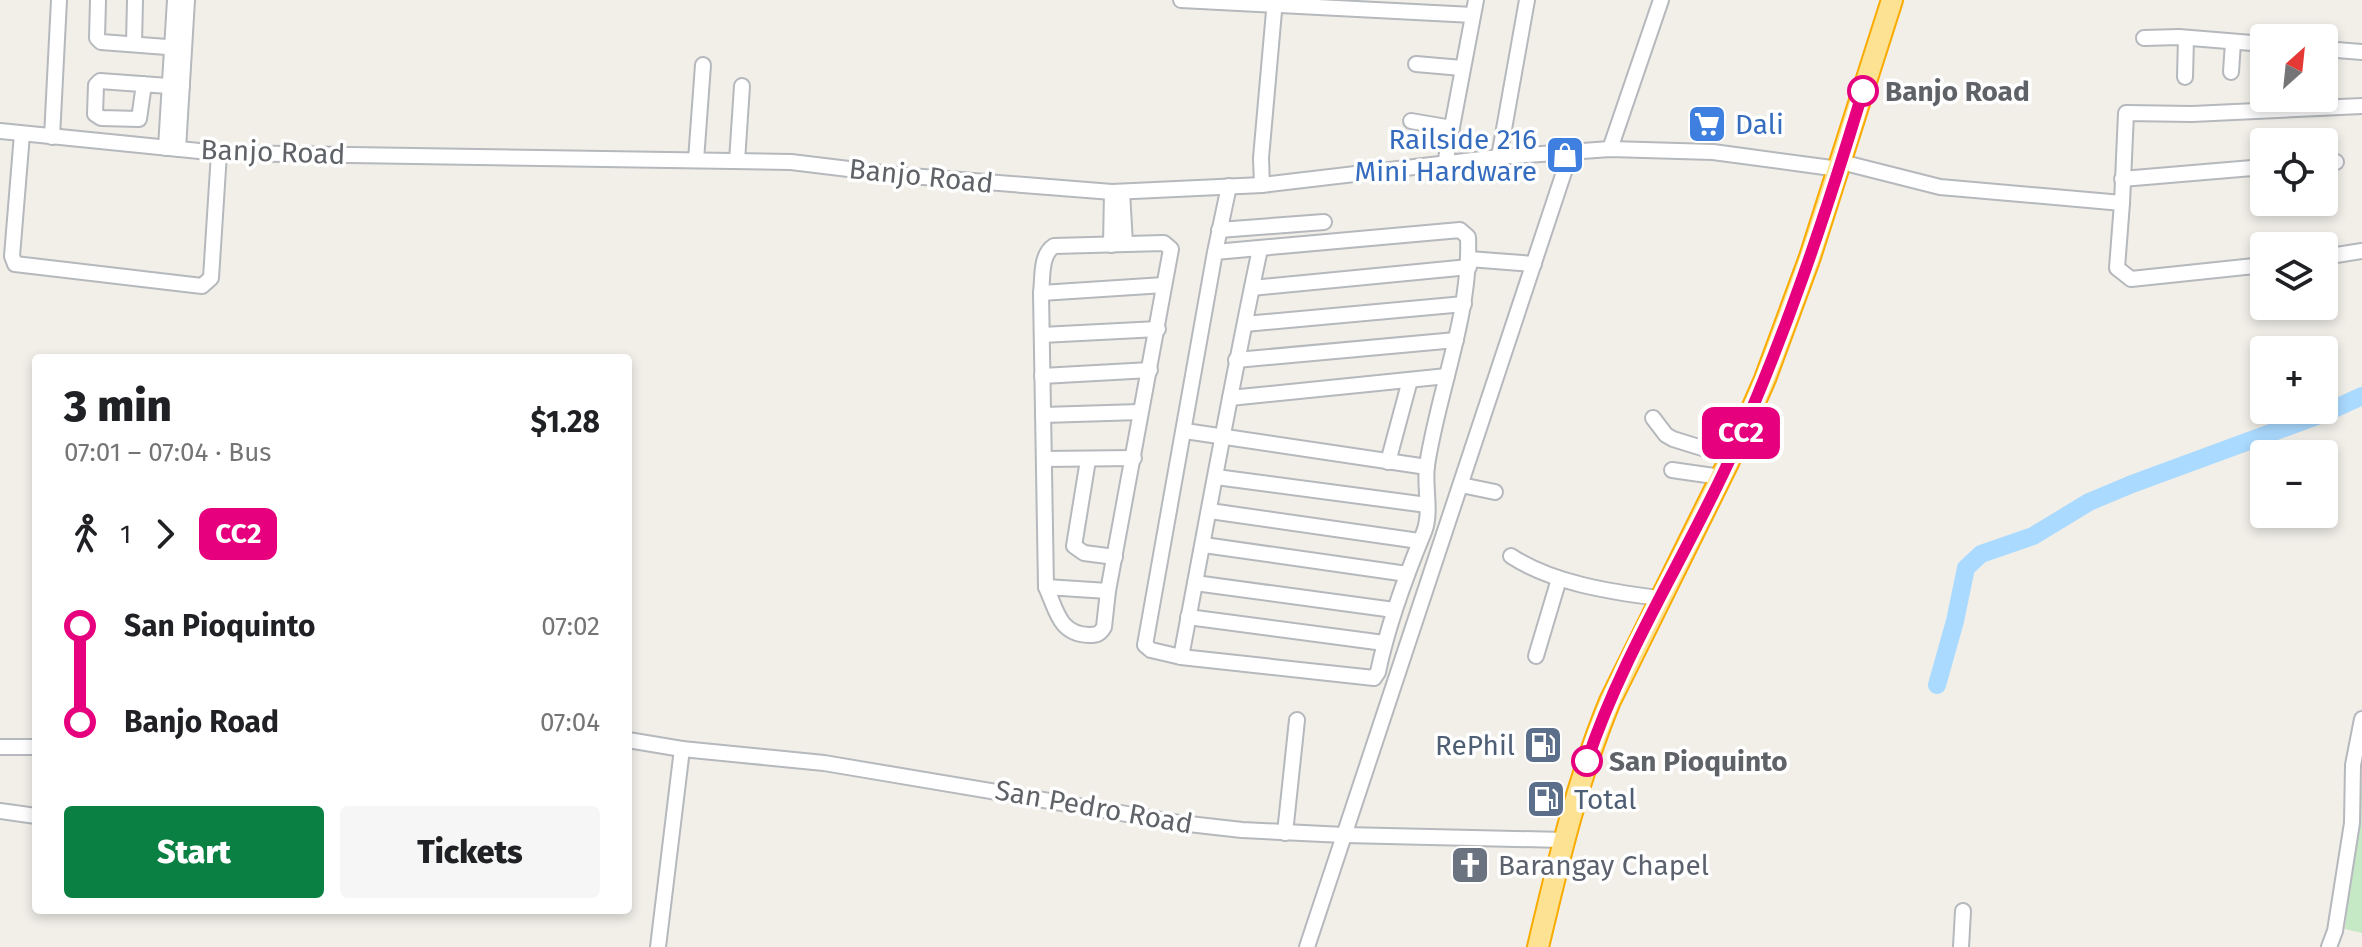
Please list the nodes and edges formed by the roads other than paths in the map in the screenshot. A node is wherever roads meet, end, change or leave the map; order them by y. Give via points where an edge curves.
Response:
1 (59, 0) edge
2 (98, 0) edge
3 (135, 0) edge
4 (175, 0) edge
5 (187, 0) edge
6 (1181, 0) edge
7 (1476, 0) edge
8 (1527, 0) edge
9 (1661, 0) edge
10 (1892, 0) edge
11 (1220, 1) edge
12 (1274, 3) edge
13 (1335, 4) edge
14 (1473, 15) junction
15 (2144, 38) dead end
16 (2186, 38) junction
17 (2233, 42) junction
18 (2250, 43) edge
19 (134, 44) junction
20 (178, 48) junction
21 (2362, 52) edge
22 (2338, 53) edge
23 (1416, 64) dead end
24 (703, 65) dead end
25 (1462, 68) junction
26 (2231, 72) dead end
27 (2185, 77) dead end
28 (144, 84) dead end
29 (176, 86) junction
30 (742, 86) dead end
31 (2362, 106) edge
32 (1411, 121) dead end
33 (1452, 128) junction
34 (0, 131) edge
35 (22, 134) junction
36 (52, 137) junction
37 (172, 148) junction
38 (1610, 149) junction
39 (1571, 151) junction
40 (219, 153) junction
41 (1499, 157) junction
42 (696, 160) junction
43 (737, 161) junction
44 (1445, 164) junction
45 (1840, 166) junction
46 (2250, 168) edge
47 (2122, 179) junction
48 (1262, 185) junction
49 (1229, 186) junction
50 (1117, 192) junction
51 (2122, 203) junction
52 (1324, 222) dead end
53 (1219, 230) junction
54 (1118, 245) junction
55 (1260, 249) junction
56 (2362, 251) edge
57 (1215, 252) junction
58 (2338, 255) edge
59 (1469, 263) junction
60 (1534, 264) junction
61 (2250, 266) edge
62 (1164, 285) junction
63 (1252, 288) junction
64 (1041, 293) junction
65 (1464, 304) junction
66 (1245, 324) junction
67 (1158, 329) junction
68 (1042, 335) junction
69 (1456, 340) junction
70 (1236, 360) junction
71 (1150, 370) junction
72 (1042, 376) junction
73 (1447, 376) junction
74 (1410, 380) junction
75 (1230, 398) junction
76 (1140, 412) junction
77 (1043, 415) junction
78 (1653, 418) dead end
79 (1185, 431) junction
80 (1221, 436) junction
81 (1731, 457) junction
82 (1134, 458) junction
83 (1044, 459) junction
84 (1088, 460) junction
85 (1388, 462) junction
86 (1427, 467) junction
87 (1672, 470) dead end
88 (1216, 477) junction
89 (1721, 477) junction
90 (1461, 485) junction
91 (1495, 492) dead end
92 (1427, 505) junction
93 (1210, 511) junction
94 (1419, 541) junction
95 (1204, 545) junction
96 (1511, 556) dead end
97 (1115, 557) junction
98 (1407, 574) junction
99 (1559, 579) junction
100 (1195, 583) junction
101 (1046, 587) junction
102 (1108, 591) junction
103 (1659, 598) junction
104 (1394, 610) junction
105 (1188, 617) junction
106 (1384, 643) junction
107 (1536, 656) dead end
108 (1181, 657) junction
109 (2362, 719) edge
110 (1297, 720) dead end
111 (632, 741) edge
112 (0, 747) edge
113 (32, 747) edge
114 (682, 749) junction
115 (0, 811) edge
116 (32, 815) edge
117 (1285, 833) junction
118 (1344, 835) junction
119 (1564, 840) junction
120 (1963, 911) dead end
121 (658, 947) edge
122 (1307, 947) edge
123 (1538, 947) edge
124 (1961, 947) edge
125 (2329, 947) edge

1 - 36 street
2 - 19 street via 98,40
3 - 19 street
4 - 20 street
5 - 20 street
6 - 11 street
7 - 14 street
8 - 41 street
9 - 38 street
10 - 45 highway
11 - 12 street
12 - 13 street
12 - 48 street
13 - 14 street
14 - 25 street
15 - 16 street
16 - 17 street
16 - 27 street
17 - 18 street
17 - 26 street
19 - 20 street
20 - 29 street
21 - 22 street
23 - 25 street
24 - 42 street
25 - 33 street
28 - 29 street
29 - 37 street
30 - 43 street
31 - 47 street via 2126,113
32 - 33 street
33 - 44 street
34 - 35 street, Banjo Road
35 - 36 street, Banjo Road
35 - 40 street via 15,264 202,286 211,278
36 - 37 street, Banjo Road
37 - 40 street, Banjo Road
38 - 39 street, Banjo Road
38 - 45 street, Banjo Road via 1713,152
39 - 41 street, Banjo Road
39 - 60 street
40 - 42 street, Banjo Road
41 - 44 street, Banjo Road
42 - 43 street, Banjo Road
43 - 50 street, Banjo Road
44 - 48 street, Banjo Road
45 - 51 street, Banjo Road via 1940,187
45 - 81 highway via 1796,299
46 - 47 street
47 - 51 street
48 - 49 street, Banjo Road
49 - 50 street, Banjo Road
49 - 53 street
50 - 54 street
51 - 61 street via 2117,268 2131,279
52 - 53 street
53 - 57 street
54 - 62 street via 1168,245
54 - 64 street via 1047,250
55 - 57 street
55 - 59 street via 1460,230 1468,237
55 - 63 street
56 - 58 street
57 - 79 street
59 - 60 street
59 - 63 street
59 - 65 street
60 - 90 street
62 - 64 street
62 - 67 street
63 - 66 street
64 - 68 street
65 - 66 street
65 - 69 street
66 - 70 street
67 - 68 street
67 - 71 street
68 - 72 street
69 - 70 street
69 - 73 street
70 - 75 street
71 - 72 street
71 - 76 street
72 - 77 street
73 - 74 street
73 - 86 street
74 - 75 street
74 - 85 street
75 - 80 street
76 - 77 street
76 - 82 street
77 - 83 street
78 - 81 street via 1673,439
79 - 80 street
79 - 108 street via 1144,641 1151,650
80 - 85 street
80 - 88 street
81 - 89 highway
82 - 84 street
82 - 97 street
83 - 84 street
83 - 101 street
84 - 97 street via 1074,546 1084,553
85 - 86 street
86 - 92 street
87 - 89 street
88 - 92 street
88 - 93 street
89 - 103 highway
90 - 91 street
90 - 118 street
92 - 94 street
93 - 94 street
93 - 95 street
94 - 98 street
95 - 98 street
95 - 100 street
96 - 99 street
97 - 102 street
98 - 104 street
99 - 103 street
99 - 107 street
100 - 104 street
100 - 105 street
101 - 102 street
101 - 102 street via 1067,630 1093,636 1104,627
103 - 119 highway via 1593,742
104 - 106 street
105 - 106 street
105 - 108 street
106 - 108 street via 1378,672 1370,679
109 - 125 street via 2353,765 2352,823
110 - 117 street
111 - 114 street, San Pedro Road
112 - 113 street
114 - 117 street, San Pedro Road via 824,763 1180,823
114 - 121 street
115 - 116 street
117 - 118 street, San Pedro Road
118 - 119 street, San Pedro Road
118 - 122 street
119 - 123 highway
120 - 124 street

